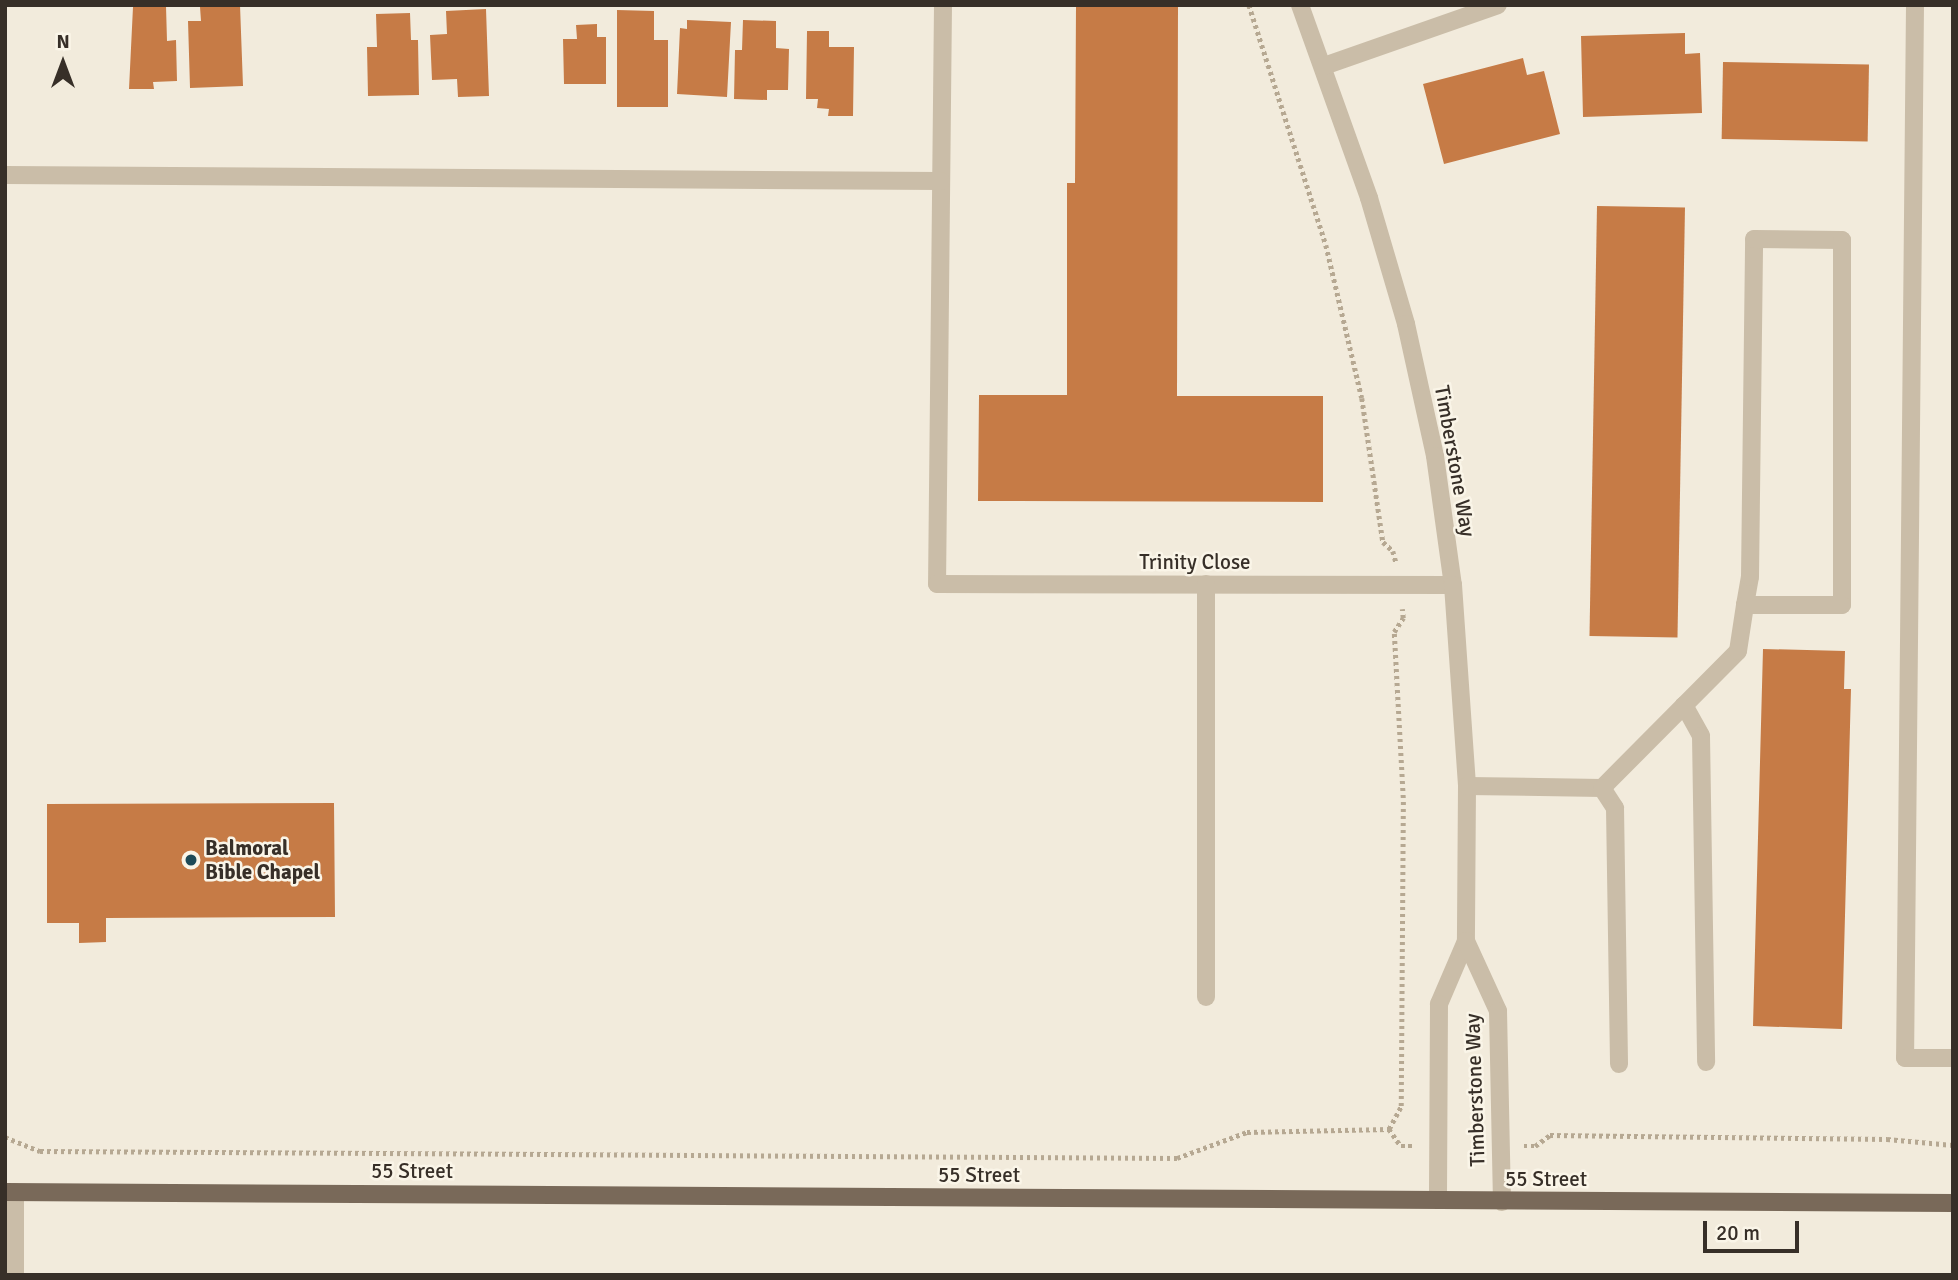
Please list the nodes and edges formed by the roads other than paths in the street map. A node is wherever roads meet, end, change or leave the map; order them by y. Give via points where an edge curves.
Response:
1 (943, 5) edge
2 (1300, 5) edge
3 (1498, 5) edge
4 (1915, 5) edge
5 (1324, 66) junction
6 (5, 176) edge
7 (942, 181) junction
8 (1206, 584) junction
9 (1453, 585) junction
10 (1745, 606) junction
11 (1684, 705) junction
12 (1467, 786) junction
13 (1602, 788) junction
14 (1466, 941) junction
15 (1206, 997) dead end
16 (1953, 1058) edge
17 (1706, 1062) dead end
18 (1619, 1065) dead end
19 (10, 1192) edge
20 (1438, 1200) junction
21 (1502, 1202) junction
22 (1953, 1203) edge
23 (15, 1275) edge

1 - 7 street
2 - 5 street, Timberstone Way
3 - 5 street
4 - 16 street via 1905,1058
5 - 9 street, Timberstone Way via 1406,324 1435,456
6 - 7 street
7 - 8 street, Trinity Close via 937,584
8 - 9 street, Trinity Close
8 - 15 street
9 - 12 street, Timberstone Way
10 - 10 street via 1750,577 1755,239 1842,240 1842,605
10 - 11 street via 1738,651
11 - 13 street
11 - 17 street via 1701,736
12 - 13 street
12 - 14 street, Timberstone Way
13 - 18 street via 1615,808
14 - 20 street, Timberstone Way via 1439,1004
14 - 21 street, Timberstone Way via 1498,1011
19 - 20 main road, 55 Street
19 - 23 street
20 - 21 main road, 55 Street
21 - 22 main road, 55 Street

